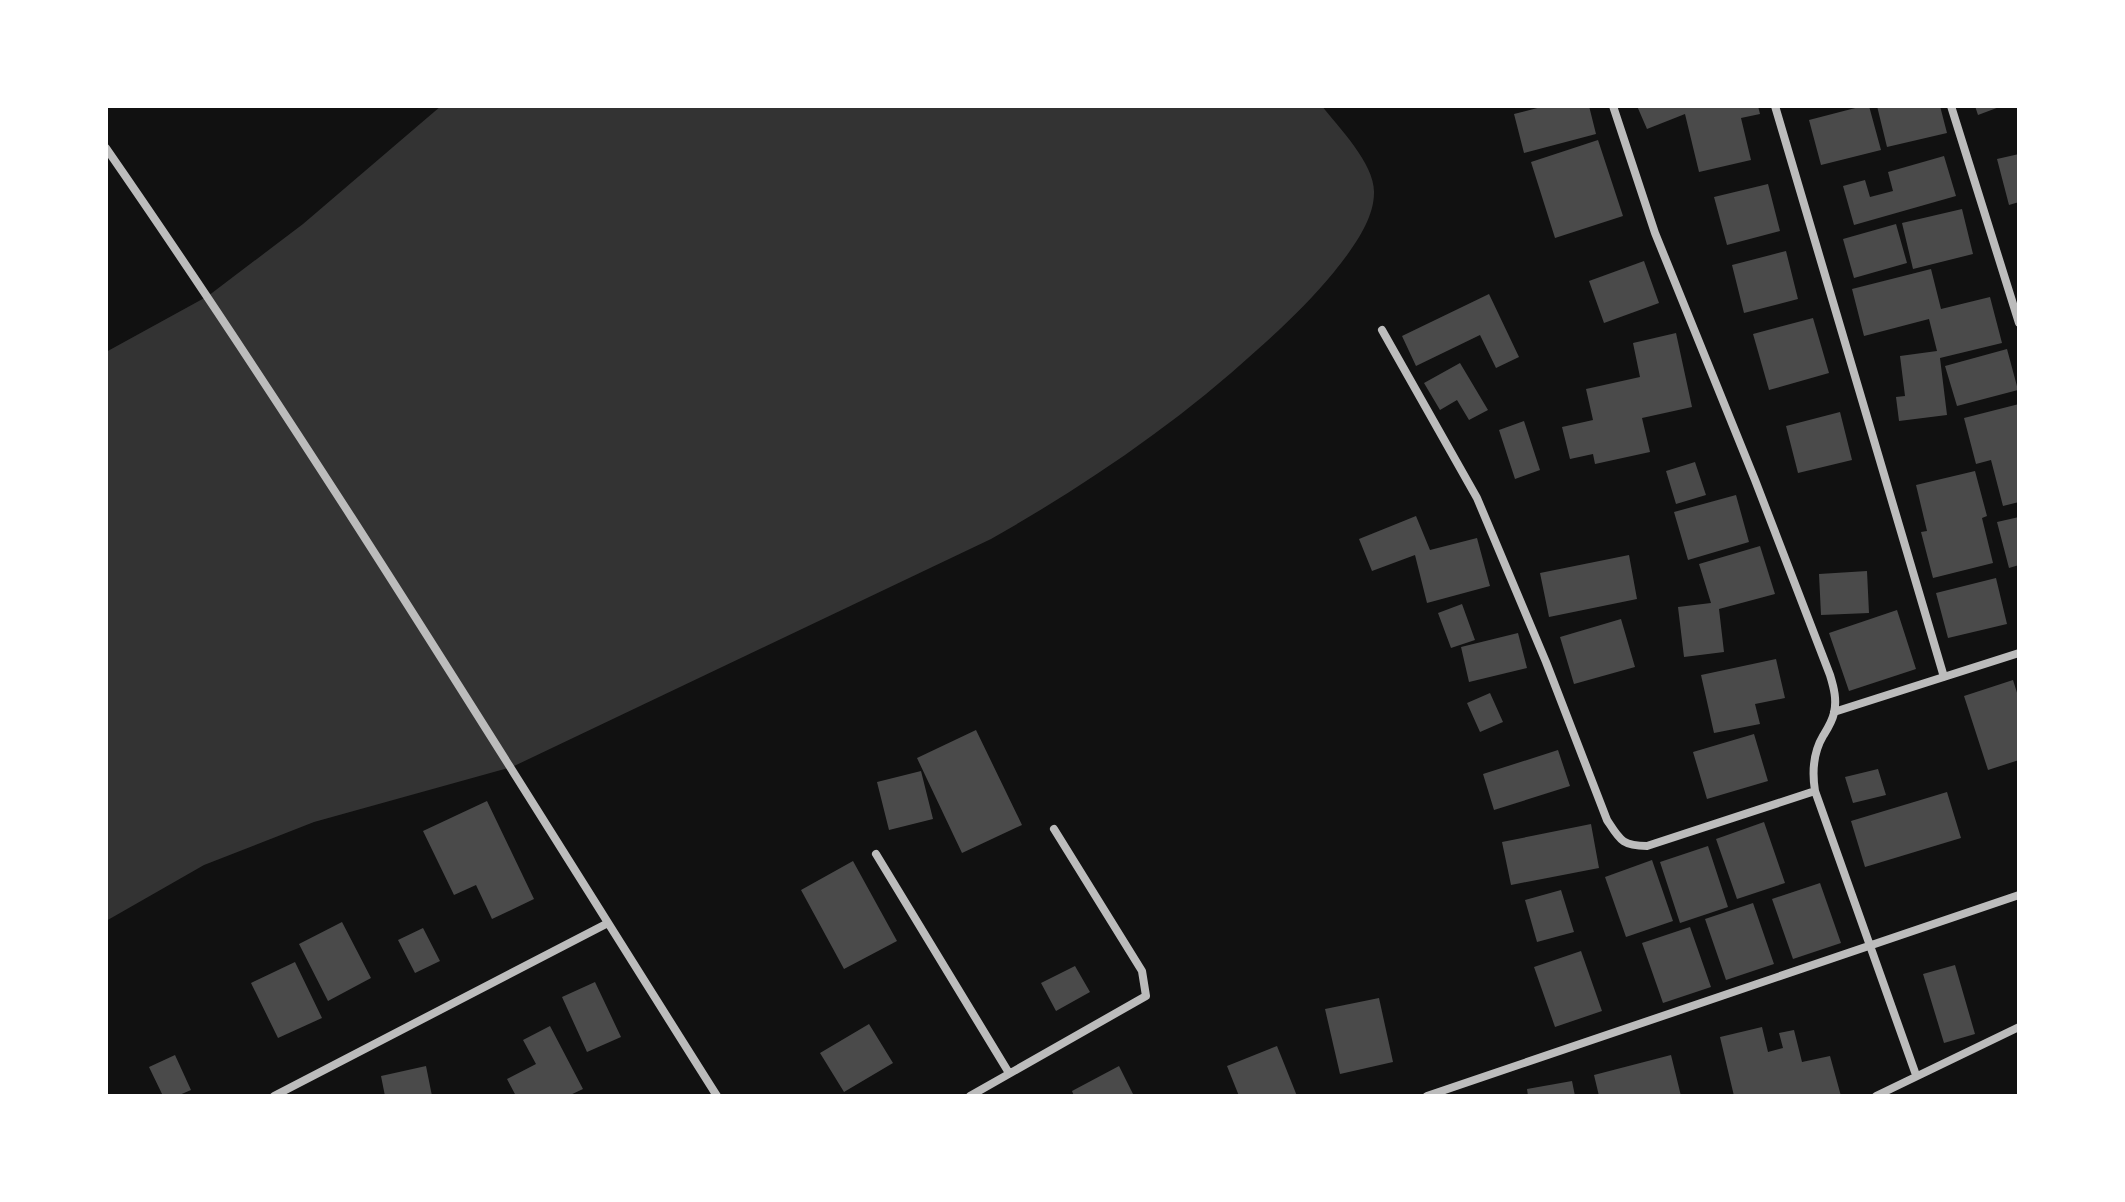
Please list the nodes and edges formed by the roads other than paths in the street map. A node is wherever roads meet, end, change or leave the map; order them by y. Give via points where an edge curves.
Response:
1 (1613, 106) edge
2 (1775, 106) edge
3 (1951, 106) edge
4 (106, 148) edge
5 (2019, 286) edge
6 (2009, 289) junction
7 (2019, 323) edge
8 (1382, 330) dead end
9 (2019, 653) edge
10 (1944, 677) junction
11 (1834, 712) junction
12 (1815, 791) junction
13 (1054, 829) dead end
14 (876, 854) dead end
15 (2019, 895) edge
16 (608, 923) junction
17 (1870, 946) junction
18 (2019, 1027) edge
19 (1009, 1073) junction
20 (1916, 1075) junction
21 (274, 1096) edge
22 (717, 1096) edge
23 (970, 1096) edge
24 (1427, 1096) edge
25 (1876, 1096) edge

1 - 11 street via 1655,233 1830,675
2 - 10 street
3 - 6 street
4 - 16 street via 225,322
5 - 6 street
6 - 7 street
8 - 12 street via 1477,498 1607,820 1621,842 1647,846
9 - 10 street
10 - 11 street
11 - 12 street via 1814,758
12 - 17 street
13 - 19 street via 1142,971 1146,996
14 - 19 street
15 - 17 street
16 - 21 street
16 - 22 street
17 - 20 street
17 - 24 street
18 - 20 street
19 - 23 street
20 - 25 street

